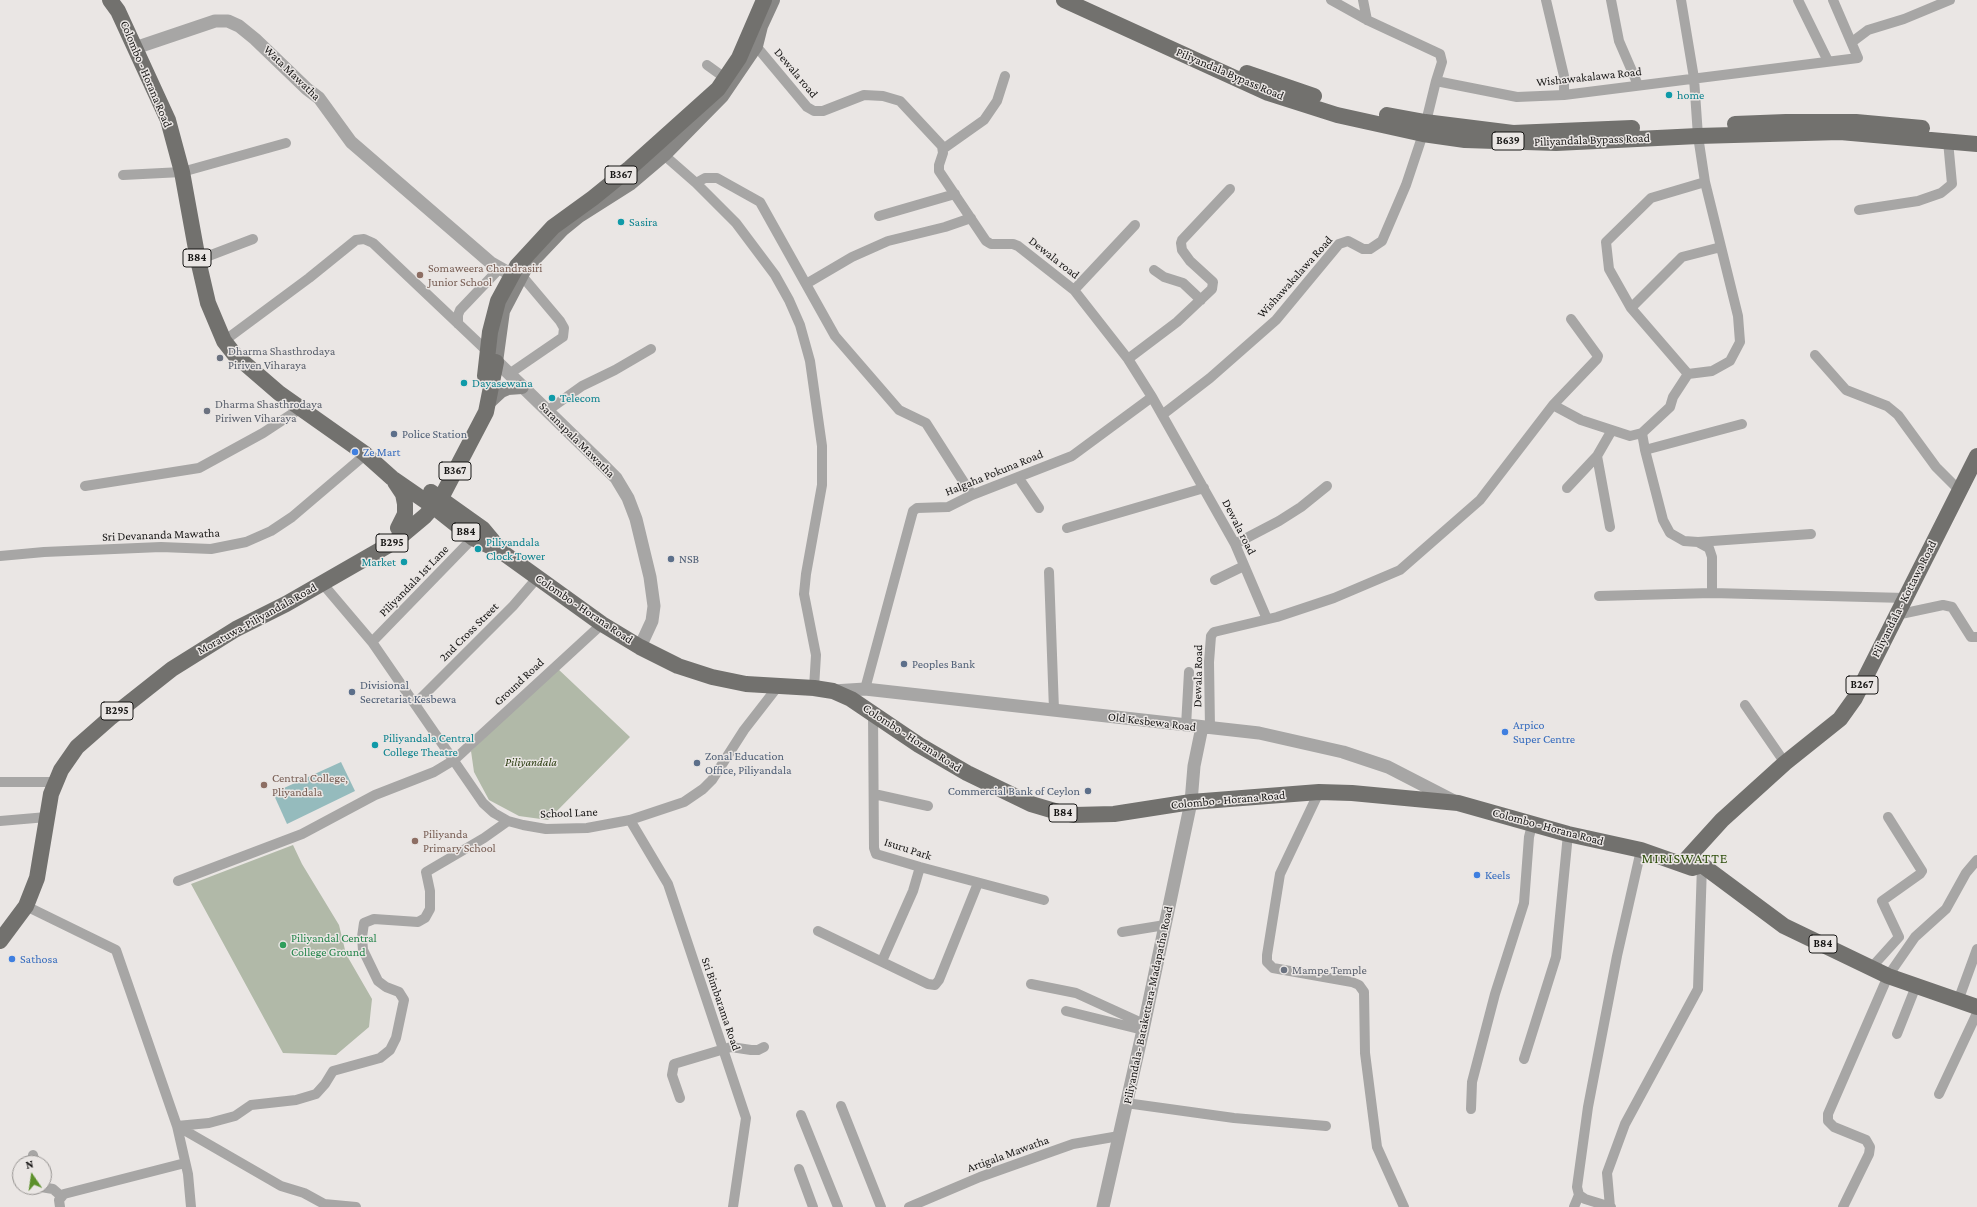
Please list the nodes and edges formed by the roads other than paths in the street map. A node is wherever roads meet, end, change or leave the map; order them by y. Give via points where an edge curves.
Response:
1 (110, 0) edge
2 (764, 0) edge
3 (773, 0) edge
4 (1064, 0) edge
5 (1088, 0) edge
6 (1330, 0) edge
7 (1363, 0) edge
8 (1546, 0) edge
9 (1611, 0) edge
10 (1682, 0) edge
11 (1798, 0) edge
12 (1833, 0) edge
13 (1950, 0) edge
14 (1367, 20) junction
15 (1852, 42) junction
16 (751, 43) junction
17 (135, 48) junction
18 (1828, 61) junction
19 (707, 65) dead end
20 (1005, 76) dead end
21 (725, 78) junction
22 (1694, 78) junction
23 (1436, 81) junction
24 (1638, 85) junction
25 (1564, 95) junction
26 (1424, 128) junction
27 (1698, 131) junction
28 (1977, 134) edge
29 (1948, 141) junction
30 (286, 143) dead end
31 (1977, 144) edge
32 (943, 149) junction
33 (661, 150) junction
34 (182, 172) junction
35 (123, 175) dead end
36 (1705, 182) junction
37 (696, 183) junction
38 (1230, 189) dead end
39 (955, 194) junction
40 (1859, 210) dead end
41 (879, 216) dead end
42 (971, 218) junction
43 (1135, 225) dead end
44 (253, 239) dead end
45 (1721, 247) junction
46 (198, 260) junction
47 (1154, 270) dead end
48 (511, 273) junction
49 (806, 284) junction
50 (1074, 290) junction
51 (1201, 300) junction
52 (1630, 308) junction
53 (1571, 319) dead end
54 (458, 324) junction
55 (224, 341) junction
56 (651, 349) dead end
57 (1815, 355) dead end
58 (492, 357) junction
59 (1128, 359) junction
60 (509, 374) junction
61 (1688, 374) junction
62 (522, 387) junction
63 (1152, 397) junction
64 (488, 402) junction
65 (1554, 405) junction
66 (301, 408) junction
67 (547, 411) junction
68 (1162, 415) junction
69 (1742, 424) dead end
70 (1612, 430) junction
71 (1642, 433) junction
72 (1644, 450) junction
73 (367, 455) junction
74 (1597, 456) junction
75 (1977, 456) edge
76 (1018, 477) junction
77 (392, 478) junction
78 (1972, 478) edge
79 (85, 486) dead end
80 (1327, 486) dead end
81 (1204, 488) junction
82 (1567, 488) dead end
83 (1959, 490) junction
84 (972, 495) junction
85 (433, 500) junction
86 (1039, 508) dead end
87 (1610, 527) dead end
88 (398, 528) junction
89 (1067, 528) dead end
90 (1811, 534) dead end
91 (473, 538) junction
92 (1698, 542) junction
93 (1235, 544) junction
94 (502, 552) junction
95 (0, 556) edge
96 (1244, 566) junction
97 (344, 571) junction
98 (1049, 572) dead end
99 (538, 577) junction
100 (1215, 580) dead end
101 (322, 583) junction
102 (1712, 593) junction
103 (1599, 596) dead end
104 (1905, 598) junction
105 (1896, 615) junction
106 (1267, 619) junction
107 (602, 624) junction
108 (1977, 637) edge
109 (372, 642) junction
110 (640, 647) junction
111 (1189, 672) dead end
112 (779, 685) junction
113 (814, 688) junction
114 (865, 689) junction
115 (833, 691) junction
116 (416, 702) junction
117 (1744, 705) dead end
118 (1054, 710) junction
119 (873, 713) junction
120 (1186, 726) junction
121 (1206, 728) junction
122 (454, 760) junction
123 (1785, 763) junction
124 (0, 782) edge
125 (56, 782) junction
126 (1318, 792) junction
127 (874, 794) junction
128 (1191, 802) junction
129 (1458, 803) junction
130 (928, 806) dead end
131 (47, 817) junction
132 (1888, 817) dead end
133 (630, 820) junction
134 (0, 821) edge
135 (508, 821) junction
136 (1532, 825) junction
137 (1568, 834) junction
138 (1641, 850) junction
139 (1977, 860) edge
140 (1682, 864) junction
141 (1702, 865) junction
142 (920, 867) junction
143 (178, 881) dead end
144 (978, 883) junction
145 (1044, 900) dead end
146 (26, 906) junction
147 (1165, 925) junction
148 (818, 931) dead end
149 (1122, 932) dead end
150 (0, 941) edge
151 (1977, 949) edge
152 (882, 961) junction
153 (1871, 968) junction
154 (1888, 976) junction
155 (1031, 984) dead end
156 (1916, 986) junction
157 (1958, 1001) junction
158 (1977, 1007) edge
159 (1066, 1011) dead end
160 (1977, 1013) edge
161 (1144, 1027) junction
162 (1897, 1034) dead end
163 (764, 1046) dead end
164 (723, 1049) junction
165 (1524, 1059) dead end
166 (1939, 1094) dead end
167 (680, 1098) dead end
168 (1126, 1103) junction
169 (841, 1106) dead end
170 (1471, 1109) dead end
171 (801, 1115) dead end
172 (177, 1126) junction
173 (1326, 1126) dead end
174 (1119, 1136) junction
175 (185, 1162) junction
176 (799, 1169) dead end
177 (52, 1189) edge
178 (1579, 1195) junction
179 (61, 1196) junction
180 (60, 1207) edge
181 (191, 1207) edge
182 (356, 1207) edge
183 (733, 1207) edge
184 (813, 1207) edge
185 (838, 1207) edge
186 (881, 1207) edge
187 (909, 1207) edge
188 (1103, 1207) edge
189 (1404, 1207) edge
190 (1574, 1207) edge
191 (1610, 1207) edge
192 (1844, 1207) edge

1 - 17 main road, Colombo - Horana Road / B84
2 - 16 main road, B367
3 - 16 main road, B367
4 - 26 main road, Piliyandala Bypass Road / B639 via 1268,93 1337,115
5 - 26 main road, Piliyandala Bypass Road / B639 via 1248,73 1336,104
6 - 14 street
7 - 14 street
8 - 25 street via 1564,76
9 - 24 street via 1619,42
10 - 22 street
11 - 18 street
12 - 15 street
13 - 15 street via 1904,19 1868,30
14 - 23 street via 1440,54 1442,62
15 - 18 street, Wishawakalawa Road via 1858,58
16 - 21 main road, B367
16 - 32 street, Dewala road via 807,108 814,111 823,110 864,95 883,96 900,101
16 - 33 main road, B367 via 722,96
17 - 34 main road, Colombo - Horana Road / B84 via 168,120
17 - 48 street, Wata Mawatha via 215,22 228,21 239,26 319,98 351,142 490,263
18 - 22 street, Wishawakalawa Road
19 - 21 street
20 - 32 street via 997,101 984,120
21 - 33 main road, B367 via 718,89
22 - 24 street, Wishawakalawa Road
22 - 27 street
23 - 25 street, Wishawakalawa Road via 1517,97
23 - 26 street, Wishawakalawa Road
24 - 25 street, Wishawakalawa Road
26 - 27 main road, Piliyandala Bypass Road / B639 via 1513,133
26 - 68 street, Wishawakalawa Road via 1406,185 1382,241 1370,249 1363,249 1348,241 1339,244 1276,320 1210,378
27 - 28 main road, Piliyandala Bypass Road / B639 via 1786,122 1856,122
27 - 29 main road, Piliyandala Bypass Road / B639 via 1840,132
27 - 36 street
29 - 31 main road, Piliyandala Bypass Road / B639
29 - 40 street via 1952,184 1941,193 1918,201
30 - 34 street
32 - 39 street, Dewala road via 939,171
33 - 37 street
33 - 48 main road, B367 via 553,227
34 - 35 street
34 - 46 main road, Colombo - Horana Road / B84
36 - 45 street
36 - 52 street via 1651,198 1606,242 1609,269
37 - 49 street via 705,178 717,178 760,202
37 - 113 street via 736,223 775,275 800,325 810,361 822,446 822,485 804,594 816,655
38 - 51 street via 1182,240 1182,250 1190,261 1213,282 1212,289
39 - 41 street
39 - 42 street, Dewala road
42 - 49 street via 888,241 852,257
42 - 50 street, Dewala road via 986,241 996,245 1013,244
43 - 50 street
44 - 46 street
45 - 52 street via 1682,257
45 - 61 street via 1738,316 1740,342 1730,361 1712,371
46 - 55 main road, Colombo - Horana Road / B84 via 208,303
47 - 51 street via 1164,277 1183,283
48 - 54 street via 460,310
48 - 58 main road, B367 via 498,301 490,332
48 - 60 street via 564,328 563,337
49 - 84 street via 835,336 899,410 926,424
50 - 59 street, Dewala road
51 - 59 street via 1177,322
52 - 61 street
53 - 65 street via 1598,356
54 - 55 street via 373,243 364,239 356,240
54 - 58 street
55 - 66 main road, Colombo - Horana Road / B84 via 235,355 279,393
56 - 67 street via 582,386
57 - 83 street via 1846,390 1887,406 1898,415 1936,467
58 - 60 street, Saranapala Mawatha
58 - 64 main road, B367
58 - 85 main road, B367 via 480,404
59 - 63 street, Dewala road
60 - 62 street, Saranapala Mawatha
61 - 71 street via 1673,397 1670,407
62 - 64 main road via 501,391
62 - 67 street, Saranapala Mawatha
63 - 68 street, Dewala road
63 - 76 street, Halgaha Pokuna Road via 1072,456
64 - 85 main road, B367 via 479,425
65 - 70 street via 1581,420
65 - 106 street via 1480,500 1400,570 1334,598
66 - 73 main road, Colombo - Horana Road / B84
66 - 79 street via 263,433 199,468
67 - 110 street, Saranapala Mawatha via 616,478 628,498 636,519 654,606 652,621
68 - 81 street, Dewala road
69 - 72 street
70 - 71 street via 1630,436
70 - 74 street
71 - 72 street
72 - 92 street via 1663,520 1670,533 1684,541
73 - 77 main road, B84
73 - 85 main road, B84 via 383,462
73 - 95 street, Sri Devananda Mawatha via 292,517 271,531 246,542 211,549 161,547
74 - 82 street
74 - 87 street
75 - 78 main road, Piliyandala - Kottawa Road / B267
76 - 84 street, Halgaha Pokuna Road
76 - 86 street
77 - 85 main road, B84
77 - 88 main road via 405,504 405,514
78 - 83 main road, Piliyandala - Kottawa Road / B267
80 - 93 street via 1279,521
81 - 89 street
81 - 93 street, Dewala road
83 - 104 main road, Piliyandala - Kottawa Road / B267
84 - 114 street, Halgaha Pokuna Road via 948,507 917,508 913,511
85 - 88 main road, Moratuwa-Piliyandala Road / B295
85 - 91 main road, B84
85 - 94 main road, B84 via 483,529
85 - 97 main road, Moratuwa-Piliyandala Road / B295 via 394,542
88 - 97 main road, Moratuwa-Piliyandala Road / B295
90 - 92 street
91 - 94 main road, B84
91 - 109 street, Piliyandala 1st Lane
92 - 102 street via 1708,548 1712,557
93 - 96 street, Dewala road
94 - 99 main road, Colombo - Horana Road / B84
96 - 100 street
96 - 106 street, Dewala road
97 - 101 main road, Moratuwa-Piliyandala Road / B295
98 - 118 street
99 - 107 main road, Colombo - Horana Road / B84
99 - 116 street, 2nd Cross Street via 513,606
101 - 109 street, School Lane
101 - 125 main road, Moratuwa-Piliyandala Road / B295 via 236,629 148,686 77,747
102 - 103 street
102 - 104 street
104 - 105 main road, Piliyandala - Kottawa Road / B267
105 - 108 street via 1943,604 1952,607 1971,637
105 - 123 main road, Piliyandala - Kottawa Road / B267 via 1855,698 1840,719
106 - 121 street, Dewala Road via 1219,631 1211,636
107 - 110 main road, Colombo - Horana Road / B84
107 - 122 street, Ground Road
109 - 116 street, School Lane
110 - 112 main road, Colombo - Horana Road / B84 via 678,666 712,677 746,684
111 - 120 street
112 - 113 main road, Colombo - Horana Road / B84
112 - 133 street, School Lane via 703,789 684,802
113 - 115 main road, Colombo - Horana Road / B84
114 - 115 street, Old Kesbewa Road
114 - 118 street, Old Kesbewa Road
115 - 119 main road, Colombo - Horana Road / B84 via 851,698
116 - 122 street, School Lane
117 - 123 street
118 - 120 street, Old Kesbewa Road
119 - 127 street, Isuru Park
119 - 128 main road, Colombo - Horana Road / B84 via 967,773 1031,804 1058,812 1074,815 1114,814
120 - 121 street, Old Kesbewa Road
121 - 128 street, Piliyandala- Batakettara-Madapatha Road via 1194,766
121 - 129 street, Old Kesbewa Road via 1259,733 1343,752 1388,767
122 - 135 street, School Lane via 483,803
122 - 143 street, Ground Road via 434,772 375,796 302,834
123 - 140 main road, Piliyandala - Kottawa Road / B267 via 1722,820
124 - 125 street
125 - 131 main road, Moratuwa-Piliyandala Road / B295
126 - 128 main road, Colombo - Horana Road / B84
126 - 129 main road, Colombo - Horana Road / B84
126 - 189 street via 1280,874 1266,955 1273,968 1352,982 1359,985 1364,992 1365,1053 1377,1147
127 - 130 street
127 - 142 street, Isuru Park via 876,854
128 - 147 street, Piliyandala- Batakettara-Madapatha Road
129 - 136 main road, Colombo - Horana Road / B84
131 - 134 street
131 - 146 main road, Moratuwa-Piliyandala Road / B295 via 37,878
132 - 153 street via 1922,871 1882,901 1900,937
133 - 135 street, School Lane via 587,828 546,829
133 - 164 street, Sri Bimbarama Road via 668,884
135 - 172 street via 426,872 430,909 425,918 418,922 374,919 364,923 363,950 378,981 399,992 404,1000 396,1038 390,1050 380,1058 333,1071 316,1094 296,1100 251,1105 235,1116 209,1123
136 - 137 main road, Colombo - Horana Road / B84
136 - 170 street via 1524,903 1495,994 1474,1075
137 - 138 main road, Colombo - Horana Road / B84
137 - 165 street via 1556,957
138 - 140 main road, Colombo - Horana Road / B84
138 - 178 street via 1617,956 1588,1107 1577,1187
139 - 154 street via 1966,873 1946,909 1915,937
140 - 141 main road, Colombo - Horana Road / B84 via 1692,868
141 - 153 main road, B84 via 1784,926
141 - 191 street via 1698,989 1625,1124 1608,1173
142 - 144 street, Isuru Park
142 - 152 street via 913,892
144 - 145 street, Isuru Park
144 - 152 street via 937,983 928,984
146 - 150 main road, Moratuwa-Piliyandala Road / B295 via 7,935
146 - 172 street via 116,950
147 - 149 street
147 - 161 street, Piliyandala- Batakettara-Madapatha Road
148 - 152 street
151 - 157 street
153 - 154 main road, B84
154 - 156 main road, B84
154 - 192 street via 1828,1114 1830,1123 1866,1140 1870,1147
155 - 161 street via 1076,993
156 - 157 main road, B84
156 - 162 street
157 - 158 main road, B84
159 - 161 street
160 - 166 street
161 - 168 street, Piliyandala- Batakettara-Madapatha Road
163 - 164 street via 758,1050 731,1047
164 - 167 street via 674,1064 672,1075
164 - 183 street, Sri Bimbarama Road via 746,1118
168 - 173 street via 1234,1118
168 - 174 street, Piliyandala- Batakettara-Madapatha Road
169 - 186 street
171 - 185 street
172 - 175 street
172 - 182 street via 281,1186 304,1193 324,1204
174 - 187 street, Artigala Mawatha via 1073,1144 980,1177
174 - 188 street, Piliyandala- Batakettara-Madapatha Road
175 - 179 street
175 - 181 street
176 - 184 street
177 - 179 street
178 - 190 street
178 - 191 street
179 - 180 street

